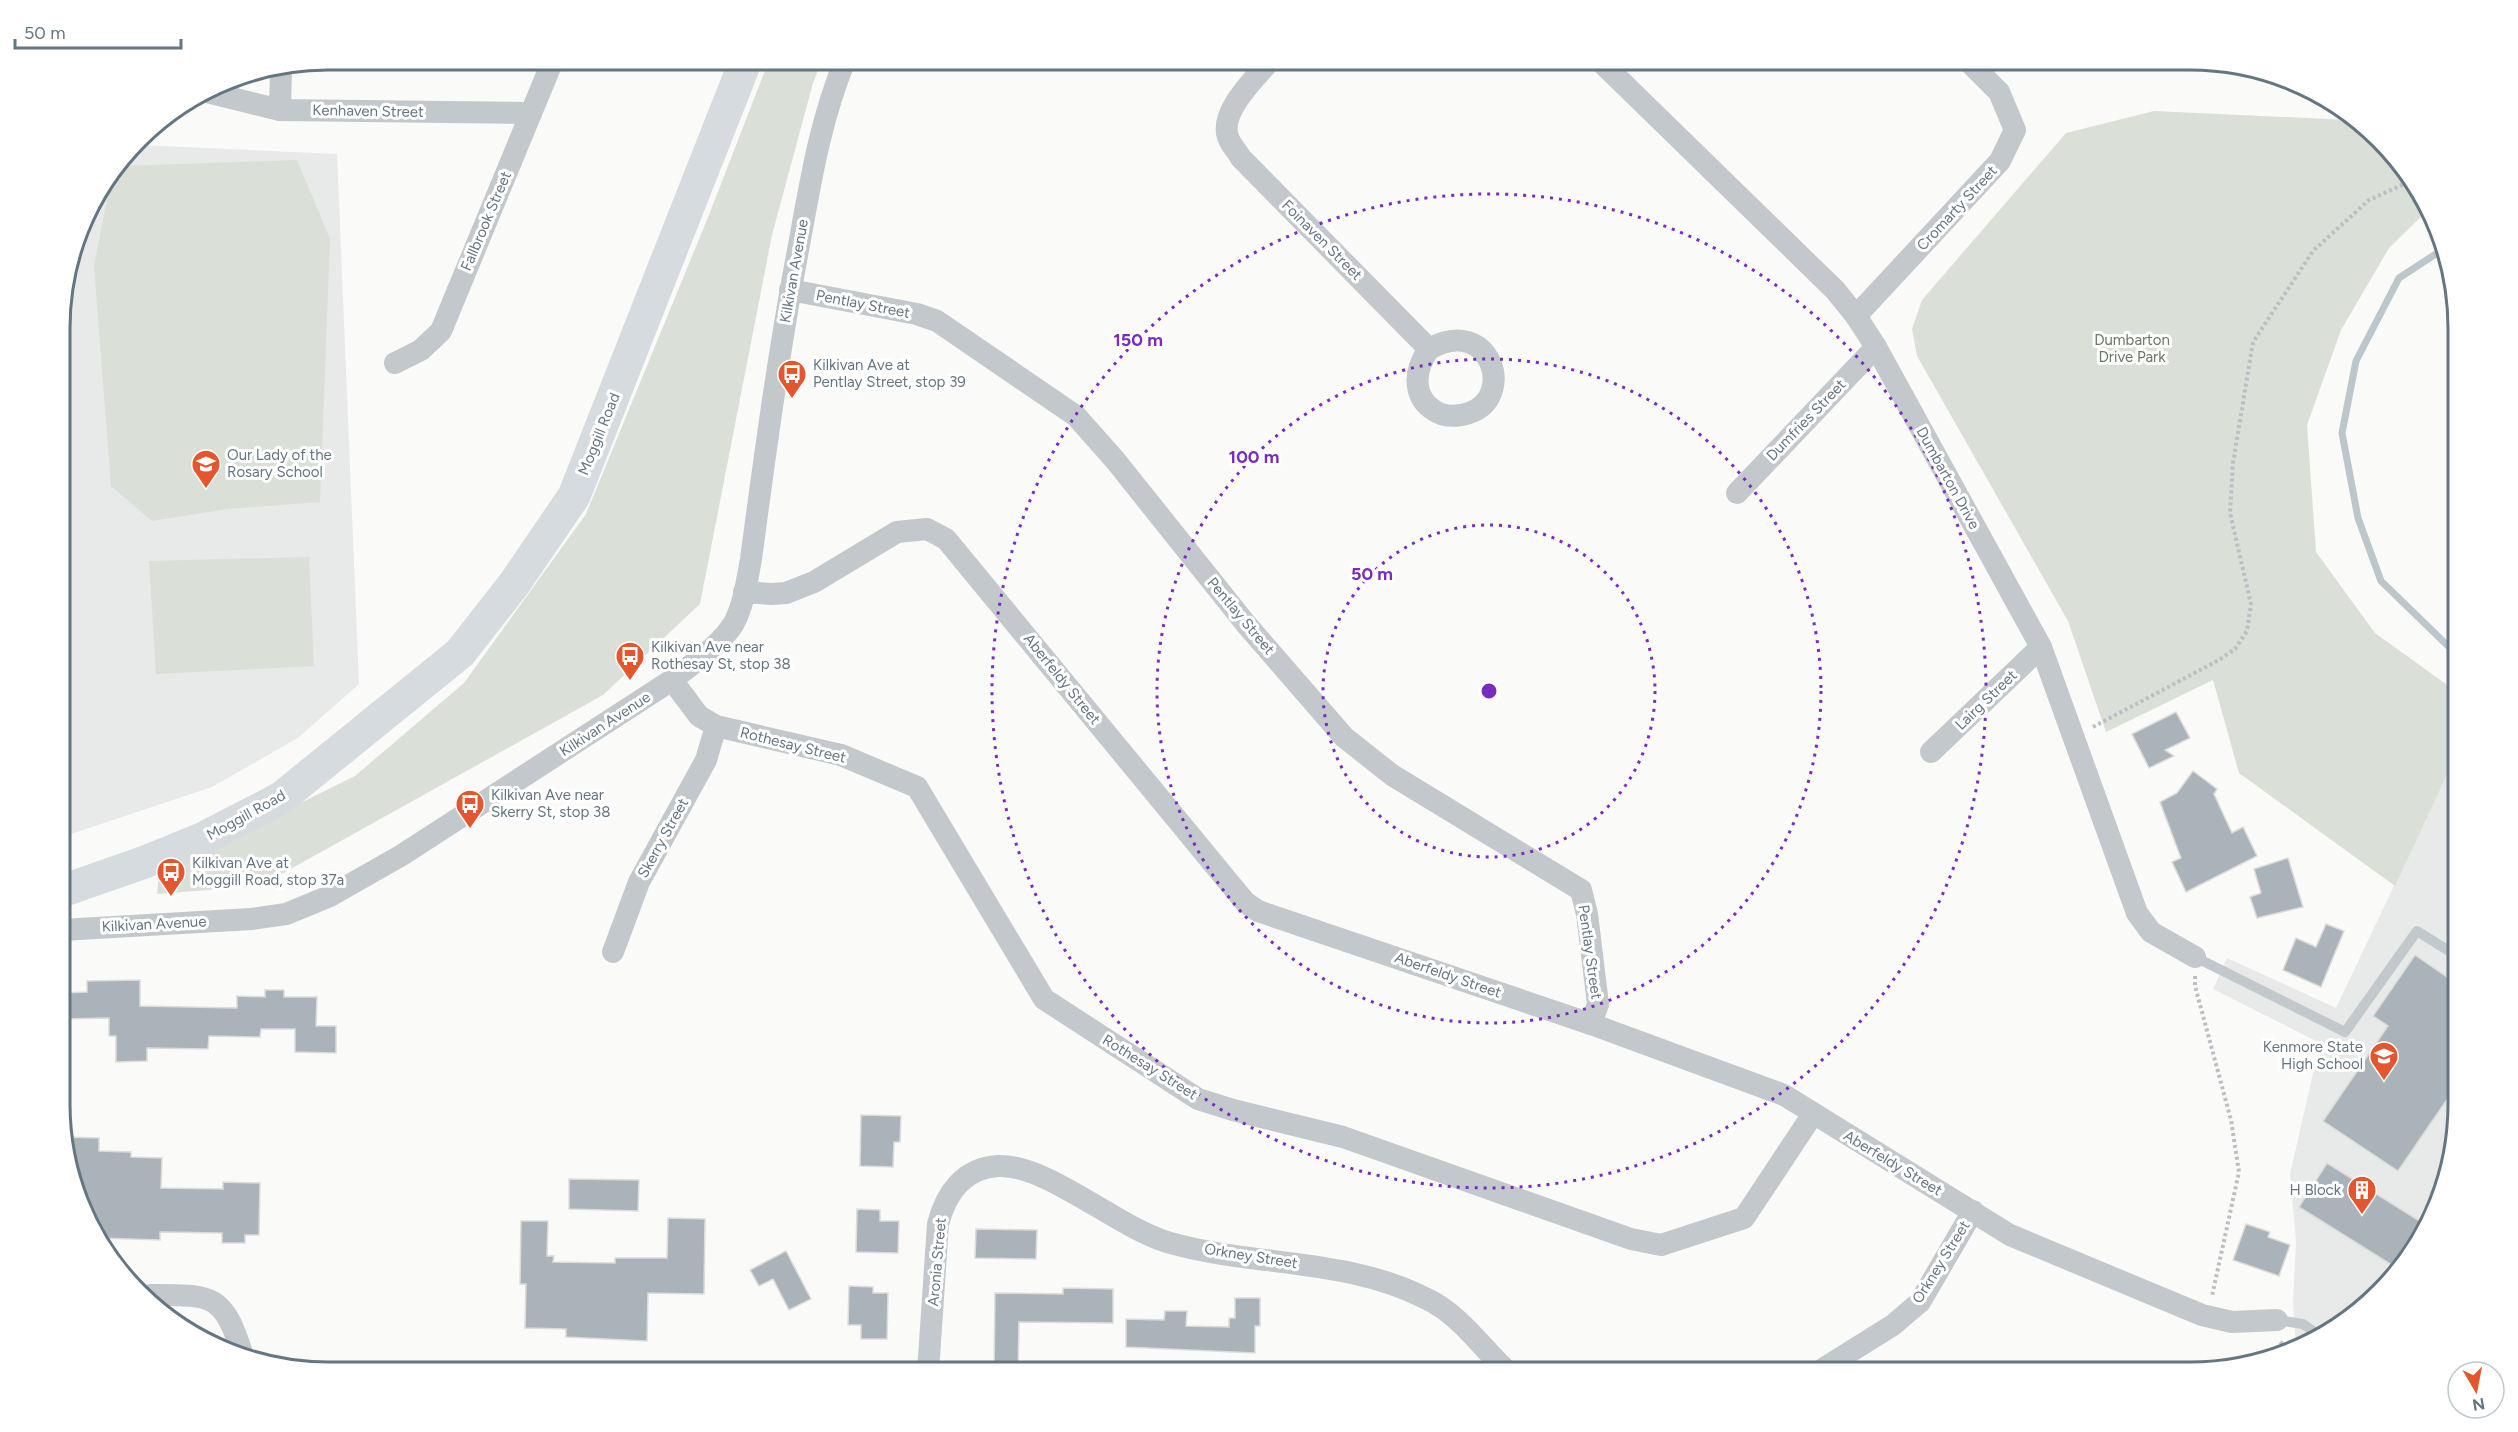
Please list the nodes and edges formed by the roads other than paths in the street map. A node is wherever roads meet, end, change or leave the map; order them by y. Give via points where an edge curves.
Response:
1 (549, 70) edge
2 (742, 70) edge
3 (841, 70) edge
4 (1263, 70) edge
5 (1609, 70) edge
6 (1977, 70) edge
7 (281, 75) edge
8 (219, 95) edge
9 (280, 110) junction
10 (531, 113) junction
11 (790, 290) junction
12 (1856, 316) junction
13 (1876, 347) junction
14 (1429, 348) dead end
15 (395, 363) dead end
16 (1737, 493) dead end
17 (744, 592) junction
18 (2041, 647) junction
19 (672, 680) junction
20 (716, 726) junction
21 (350, 742) junction
22 (1930, 752) dead end
23 (70, 865) edge
24 (70, 888) edge
25 (70, 930) edge
26 (2448, 950) edge
27 (613, 952) dead end
28 (2195, 957) joint
29 (1591, 1024) junction
30 (1813, 1114) junction
31 (979, 1170) joint
32 (1972, 1211) junction
33 (156, 1295) edge
34 (2283, 1329) joint
35 (2312, 1330) edge
36 (240, 1346) edge
37 (929, 1362) edge
38 (1498, 1362) edge
39 (1834, 1362) edge

1 - 10 street, Fallbrook Street
2 - 21 main road, Moggill Road via 574,495 514,584 460,653
3 - 11 street, Kilkivan Avenue via 817,146
4 - 14 street, Foinaven Street via 1236,102 1226,124 1228,137 1241,158
5 - 12 street, Dumbarton Drive via 1827,282
6 - 12 street, Cromarty Street via 2000,92 2015,130 2000,160
7 - 9 street
8 - 9 street, Kenhaven Street
9 - 10 street, Kenhaven Street
10 - 15 street, Fallbrook Street via 441,331 421,350
11 - 17 street, Kilkivan Avenue
11 - 29 street, Pentlay Street via 937,321 1076,416 1344,737 1392,775 1581,890 1599,1004
12 - 13 street, Dumbarton Drive
13 - 16 street, Dumfries Street
13 - 18 street, Dumbarton Drive
17 - 19 street, Kilkivan Avenue via 735,621 726,633
17 - 29 street, Aberfeldy Street via 786,593 814,582 897,532 927,529 946,538 1245,903 1258,911
18 - 22 street, Lairg Street
18 - 28 street, Dumbarton Drive via 2137,913 2151,932
19 - 20 street, Rothesay Street via 699,716
19 - 25 street, Kilkivan Avenue via 402,855 330,896 286,914 251,919
20 - 27 street, Skerry Street via 706,760 639,882
20 - 30 street, Rothesay Street via 842,755 917,787 1044,999 1198,1099 1343,1137 1631,1239 1661,1245 1744,1218
21 - 23 main road, Moggill Road via 213,813 151,840
21 - 24 main road, Moggill Road via 282,798 204,838
26 - 28 lane via 2417,931 2345,1032
29 - 30 street, Aberfeldy Street via 1784,1095
30 - 32 street, Aberfeldy Street
31 - 37 street, Aronia Street via 963,1179 943,1204 938,1224
31 - 38 street, Orkney Street via 1010,1166 1044,1178 1166,1241 1249,1259 1343,1270 1408,1290 1429,1299 1450,1315
32 - 34 street, Aberfeldy Street via 2010,1235 2202,1315
32 - 39 street, Orkney Street via 1920,1302 1893,1325
33 - 36 street via 211,1299 227,1316
34 - 35 lane via 2303,1324

